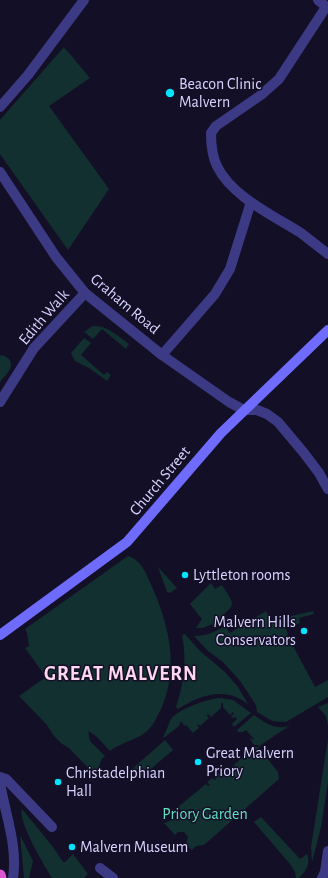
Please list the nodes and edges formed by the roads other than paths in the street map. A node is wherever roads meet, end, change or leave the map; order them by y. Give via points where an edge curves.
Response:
1 (84, 0) edge
2 (318, 0) edge
3 (327, 8) edge
4 (0, 107) edge
5 (0, 172) edge
6 (251, 202) junction
7 (328, 254) edge
8 (85, 293) junction
9 (328, 330) edge
10 (162, 355) junction
11 (0, 402) edge
12 (244, 410) junction
13 (328, 488) edge
14 (0, 635) edge
15 (0, 777) edge
16 (0, 782) edge
17 (52, 827) dead end
18 (328, 851) edge
19 (100, 868) dead end
20 (13, 878) edge
21 (113, 878) edge
22 (322, 878) edge

1 - 4 street via 28,75
2 - 3 street
3 - 6 street via 279,79 261,95 216,126 211,133 213,157 217,168 228,182
5 - 8 street, Graham Road via 56,257
6 - 7 street
6 - 10 street via 230,269 215,294
8 - 10 street, Graham Road
8 - 11 street, Edith Walk via 34,348
9 - 12 main road, Church Street
10 - 12 street, Graham Road
12 - 13 street via 257,410 278,422 304,453
12 - 14 main road, Church Street via 211,444 127,542
15 - 17 street via 6,779
16 - 20 street via 12,834
18 - 22 street
19 - 21 street

